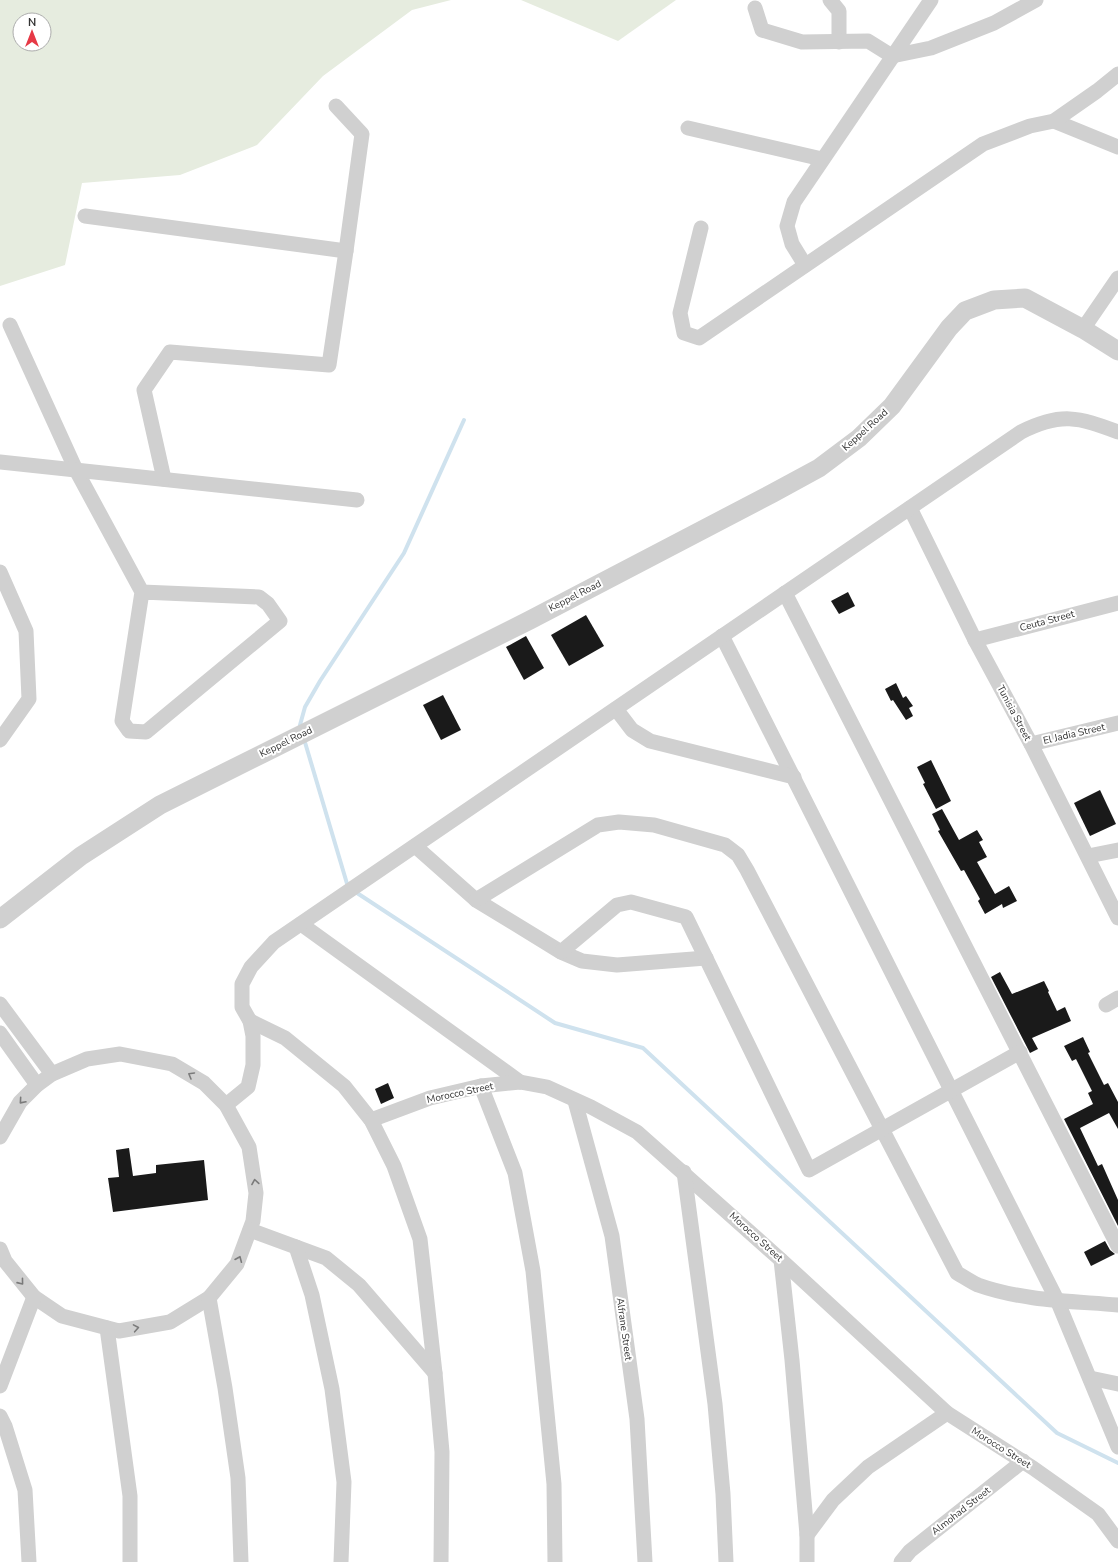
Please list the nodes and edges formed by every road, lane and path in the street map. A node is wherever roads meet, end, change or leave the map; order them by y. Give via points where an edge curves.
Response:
1 (830, 0) edge
2 (931, 0) edge
3 (1036, 0) edge
4 (755, 8) dead end
5 (839, 42) junction
6 (892, 56) junction
7 (1118, 74) edge
8 (336, 106) dead end
9 (1054, 121) junction
10 (688, 128) dead end
11 (1118, 147) edge
12 (822, 159) junction
13 (85, 216) dead end
14 (701, 228) dead end
15 (346, 252) junction
16 (805, 265) junction
17 (1118, 278) edge
18 (10, 325) dead end
19 (1083, 329) junction
20 (1118, 351) edge
21 (1118, 432) edge
22 (0, 462) edge
23 (76, 470) junction
24 (164, 479) junction
25 (357, 500) dead end
26 (910, 508) junction
27 (0, 572) edge
28 (142, 592) junction
29 (785, 593) junction
30 (1118, 603) edge
31 (722, 636) junction
32 (975, 640) junction
33 (616, 708) junction
34 (1118, 723) edge
35 (0, 740) edge
36 (1031, 744) junction
37 (794, 777) junction
38 (415, 846) junction
39 (1118, 850) edge
40 (1088, 856) junction
41 (476, 900) junction
42 (1118, 918) edge
43 (0, 919) edge
44 (301, 924) junction
45 (561, 952) junction
46 (706, 958) junction
47 (0, 1004) edge
48 (250, 1021) junction
49 (22, 1033) junction
50 (3, 1038) edge
51 (1020, 1052) junction
52 (52, 1074) junction
53 (520, 1082) junction
54 (37, 1085) junction
55 (481, 1086) junction
56 (951, 1090) junction
57 (575, 1100) junction
58 (226, 1105) junction
59 (371, 1120) junction
60 (882, 1128) junction
61 (0, 1137) edge
62 (684, 1172) junction
63 (250, 1230) junction
64 (1118, 1246) edge
65 (296, 1247) junction
66 (0, 1249) edge
67 (781, 1260) junction
68 (34, 1297) junction
69 (209, 1298) junction
70 (1057, 1300) junction
71 (1118, 1305) edge
72 (108, 1328) junction
73 (435, 1373) junction
74 (1090, 1378) junction
75 (1118, 1384) edge
76 (0, 1386) edge
77 (947, 1414) junction
78 (0, 1416) edge
79 (1118, 1447) edge
80 (1023, 1462) junction
81 (807, 1535) junction
82 (1118, 1541) edge
83 (29, 1562) edge
84 (130, 1562) edge
85 (241, 1562) edge
86 (341, 1562) edge
87 (441, 1562) edge
88 (555, 1562) edge
89 (645, 1562) edge
90 (726, 1562) edge
91 (807, 1562) edge
92 (901, 1562) edge

1 - 5 street via 839,11
2 - 6 street
3 - 6 street via 994,23 938,45
4 - 5 street via 762,30 802,42
5 - 6 street via 868,41
6 - 12 street
7 - 9 street
8 - 15 street via 362,134
9 - 11 street
9 - 16 street via 1030,126 982,144
10 - 12 street
12 - 16 street via 794,202 787,226 792,244
13 - 15 street
14 - 16 street via 680,313 684,333 699,338
15 - 24 street via 329,365 170,352 144,390
17 - 19 street
18 - 23 street
19 - 20 street, Keppel Road
19 - 43 street, Keppel Road via 1025,298 994,300 965,311 949,328 892,406 859,438 819,468 530,620 160,805 81,856
21 - 26 street via 1087,421 1066,418 1039,423 1021,432
22 - 23 street
23 - 24 street
23 - 28 street
24 - 25 street
26 - 29 street
26 - 32 street, Tunisia Street
27 - 35 street via 26,631 29,699
28 - 28 street via 122,721 129,731 146,732 280,621 268,604 259,597
29 - 31 street
29 - 51 street
30 - 32 street, Ceuta Street
31 - 33 street
31 - 37 street
32 - 36 street, Tunisia Street
33 - 37 street via 632,730 650,741
33 - 38 street
34 - 36 street, El Jadia Street
36 - 40 street, Tunisia Street
37 - 56 street
38 - 41 street
38 - 44 street
39 - 40 street
40 - 42 street, Tunisia Street
41 - 45 street
41 - 60 street via 598,825 619,822 654,825 725,845 738,855 748,870
44 - 48 street via 274,942 251,967 242,984 242,1007
44 - 53 street
45 - 46 street via 582,961 617,965
45 - 46 street via 617,905 632,902 686,917
46 - 60 street via 809,1170
47 - 49 street
48 - 58 street via 253,1066 248,1087
48 - 59 street via 285,1038 344,1086
49 - 50 street
49 - 52 street
50 - 54 street
51 - 56 street
51 - 64 street
52 - 54 street
58 -> 52 street via 204,1083 172,1064 120,1054 87,1059
53 - 55 street, Morocco Street
53 - 57 street, Morocco Street via 547,1087
54 -> 61 street via 20,1102
55 - 59 street, Morocco Street via 430,1098
55 - 88 street via 515,1173 533,1270 554,1484
56 - 60 street
56 - 70 street
57 - 62 street, Morocco Street via 637,1132
57 - 89 street, Alfrane Street via 612,1236 637,1420
63 -> 58 street via 254,1221 256,1193 249,1147
59 - 73 street via 394,1166 420,1239
60 - 70 street via 957,1273 977,1285 1015,1295
62 - 67 street, Morocco Street
62 - 90 street via 715,1404
63 - 65 street
69 -> 63 street via 237,1264
65 - 73 street via 326,1258 359,1286
65 - 86 street via 312,1295 332,1389 344,1482
66 -> 68 street via 5,1261
67 - 77 street, Morocco Street
67 - 81 street
68 - 72 street via 62,1316
68 - 76 street
72 -> 69 street via 119,1331 170,1322
69 - 85 street via 226,1388 238,1478
70 - 71 street
70 - 74 street
72 - 84 street via 130,1496
73 - 87 street via 442,1452
74 - 75 street
74 - 79 street
77 - 80 street, Morocco Street
77 - 81 street via 868,1467 833,1500
78 - 83 street via 25,1490
80 - 82 street, Morocco Street via 1098,1514
80 - 92 street, Almohad Street via 910,1551
81 - 91 street

